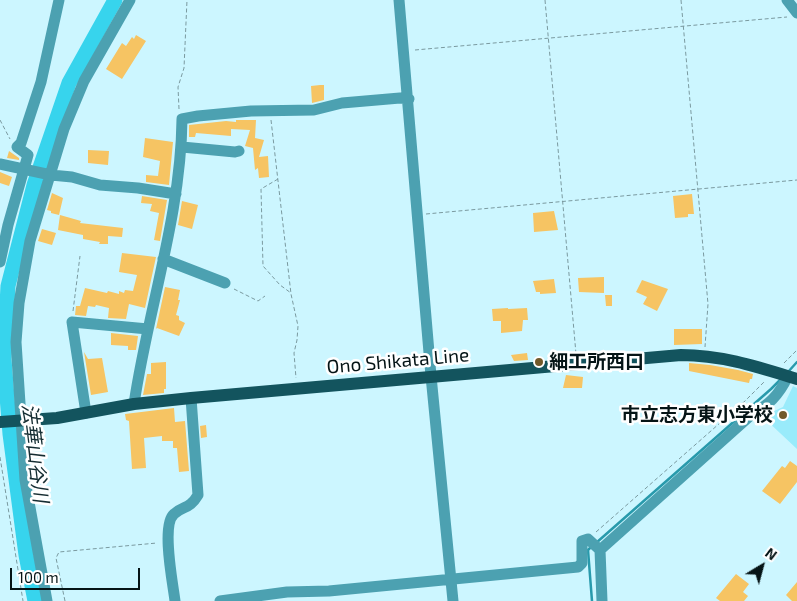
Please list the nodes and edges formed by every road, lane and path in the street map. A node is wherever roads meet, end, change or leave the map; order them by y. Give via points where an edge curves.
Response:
1 (59, 0) edge
2 (130, 0) edge
3 (187, 0) edge
4 (399, 0) edge
5 (545, 0) edge
6 (681, 0) edge
7 (787, 0) edge
8 (793, 14) edge
9 (683, 26) junction
10 (548, 37) junction
11 (404, 51) junction
12 (409, 99) junction
13 (270, 112) junction
14 (182, 119) junction
15 (0, 120) edge
16 (17, 147) junction
17 (182, 147) junction
18 (239, 151) dead end
19 (0, 164) edge
20 (23, 169) junction
21 (51, 175) junction
22 (278, 180) junction
23 (797, 180) edge
24 (697, 188) junction
25 (176, 194) junction
26 (563, 200) junction
27 (418, 214) junction
28 (80, 256) dead end
29 (163, 259) junction
30 (0, 262) edge
31 (225, 284) joint
32 (291, 294) junction
33 (265, 296) dead end
34 (72, 322) junction
35 (148, 329) junction
36 (797, 350) edge
37 (704, 355) junction
38 (577, 364) junction
39 (784, 375) edge
40 (431, 376) junction
41 (297, 388) junction
42 (191, 398) junction
43 (134, 404) junction
44 (86, 413) junction
45 (22, 420) junction
46 (0, 422) edge
47 (0, 456) edge
48 (588, 539) junction
49 (168, 542) junction
50 (600, 550) junction
51 (450, 579) junction
52 (23, 601) edge
53 (47, 601) edge
54 (65, 601) edge
55 (174, 601) edge
56 (220, 601) edge
57 (453, 601) edge
58 (602, 601) edge

1 - 16 street via 41,82
2 - 21 street via 84,81 64,128
3 - 14 path via 184,68 178,87
4 - 11 street
5 - 10 path
6 - 9 path
7 - 8 street
8 - 9 path
9 - 10 path
9 - 24 path
10 - 11 path
10 - 26 path
11 - 12 street
12 - 13 street
12 - 27 street
13 - 14 street via 251,111
13 - 22 path
14 - 17 street
15 - 16 path
16 - 20 street via 28,156
17 - 18 street
17 - 25 street
19 - 20 street
20 - 21 street
20 - 30 street
21 - 25 street via 100,185
21 - 45 street via 30,241 19,303 16,342
22 - 32 path
22 - 32 path via 261,189 263,266
23 - 24 path
24 - 26 path
24 - 37 path via 708,304
25 - 29 street
26 - 27 path
26 - 38 path
27 - 40 street
28 - 34 path
29 - 31 street
29 - 35 street
31 - 33 path via 258,301
32 - 41 path via 298,326 294,353
34 - 35 street
34 - 44 street
35 - 43 street
36 - 39 path
37 - 38 main road, Ono Shikata Line
37 - 39 main road, Ono Shikata Line
38 - 40 main road, Ono Shikata Line
39 - 48 path via 744,402
39 - 50 street via 782,390 775,399 750,416
40 - 41 main road, Ono Shikata Line
40 - 51 street
41 - 42 main road, Ono Shikata Line
42 - 43 main road, Ono Shikata Line
42 - 49 street via 198,495 192,504 174,514 169,521
43 - 44 main road, Ono Shikata Line
44 - 45 main road, Ono Shikata Line
45 - 46 main road, Ono Shikata Line
45 - 53 street via 25,480
47 - 52 path
48 - 50 street
48 - 51 street via 582,542 582,563 578,567
49 - 54 path via 59,552 56,558
49 - 55 street
50 - 58 street
51 - 56 street via 287,592
51 - 57 street

